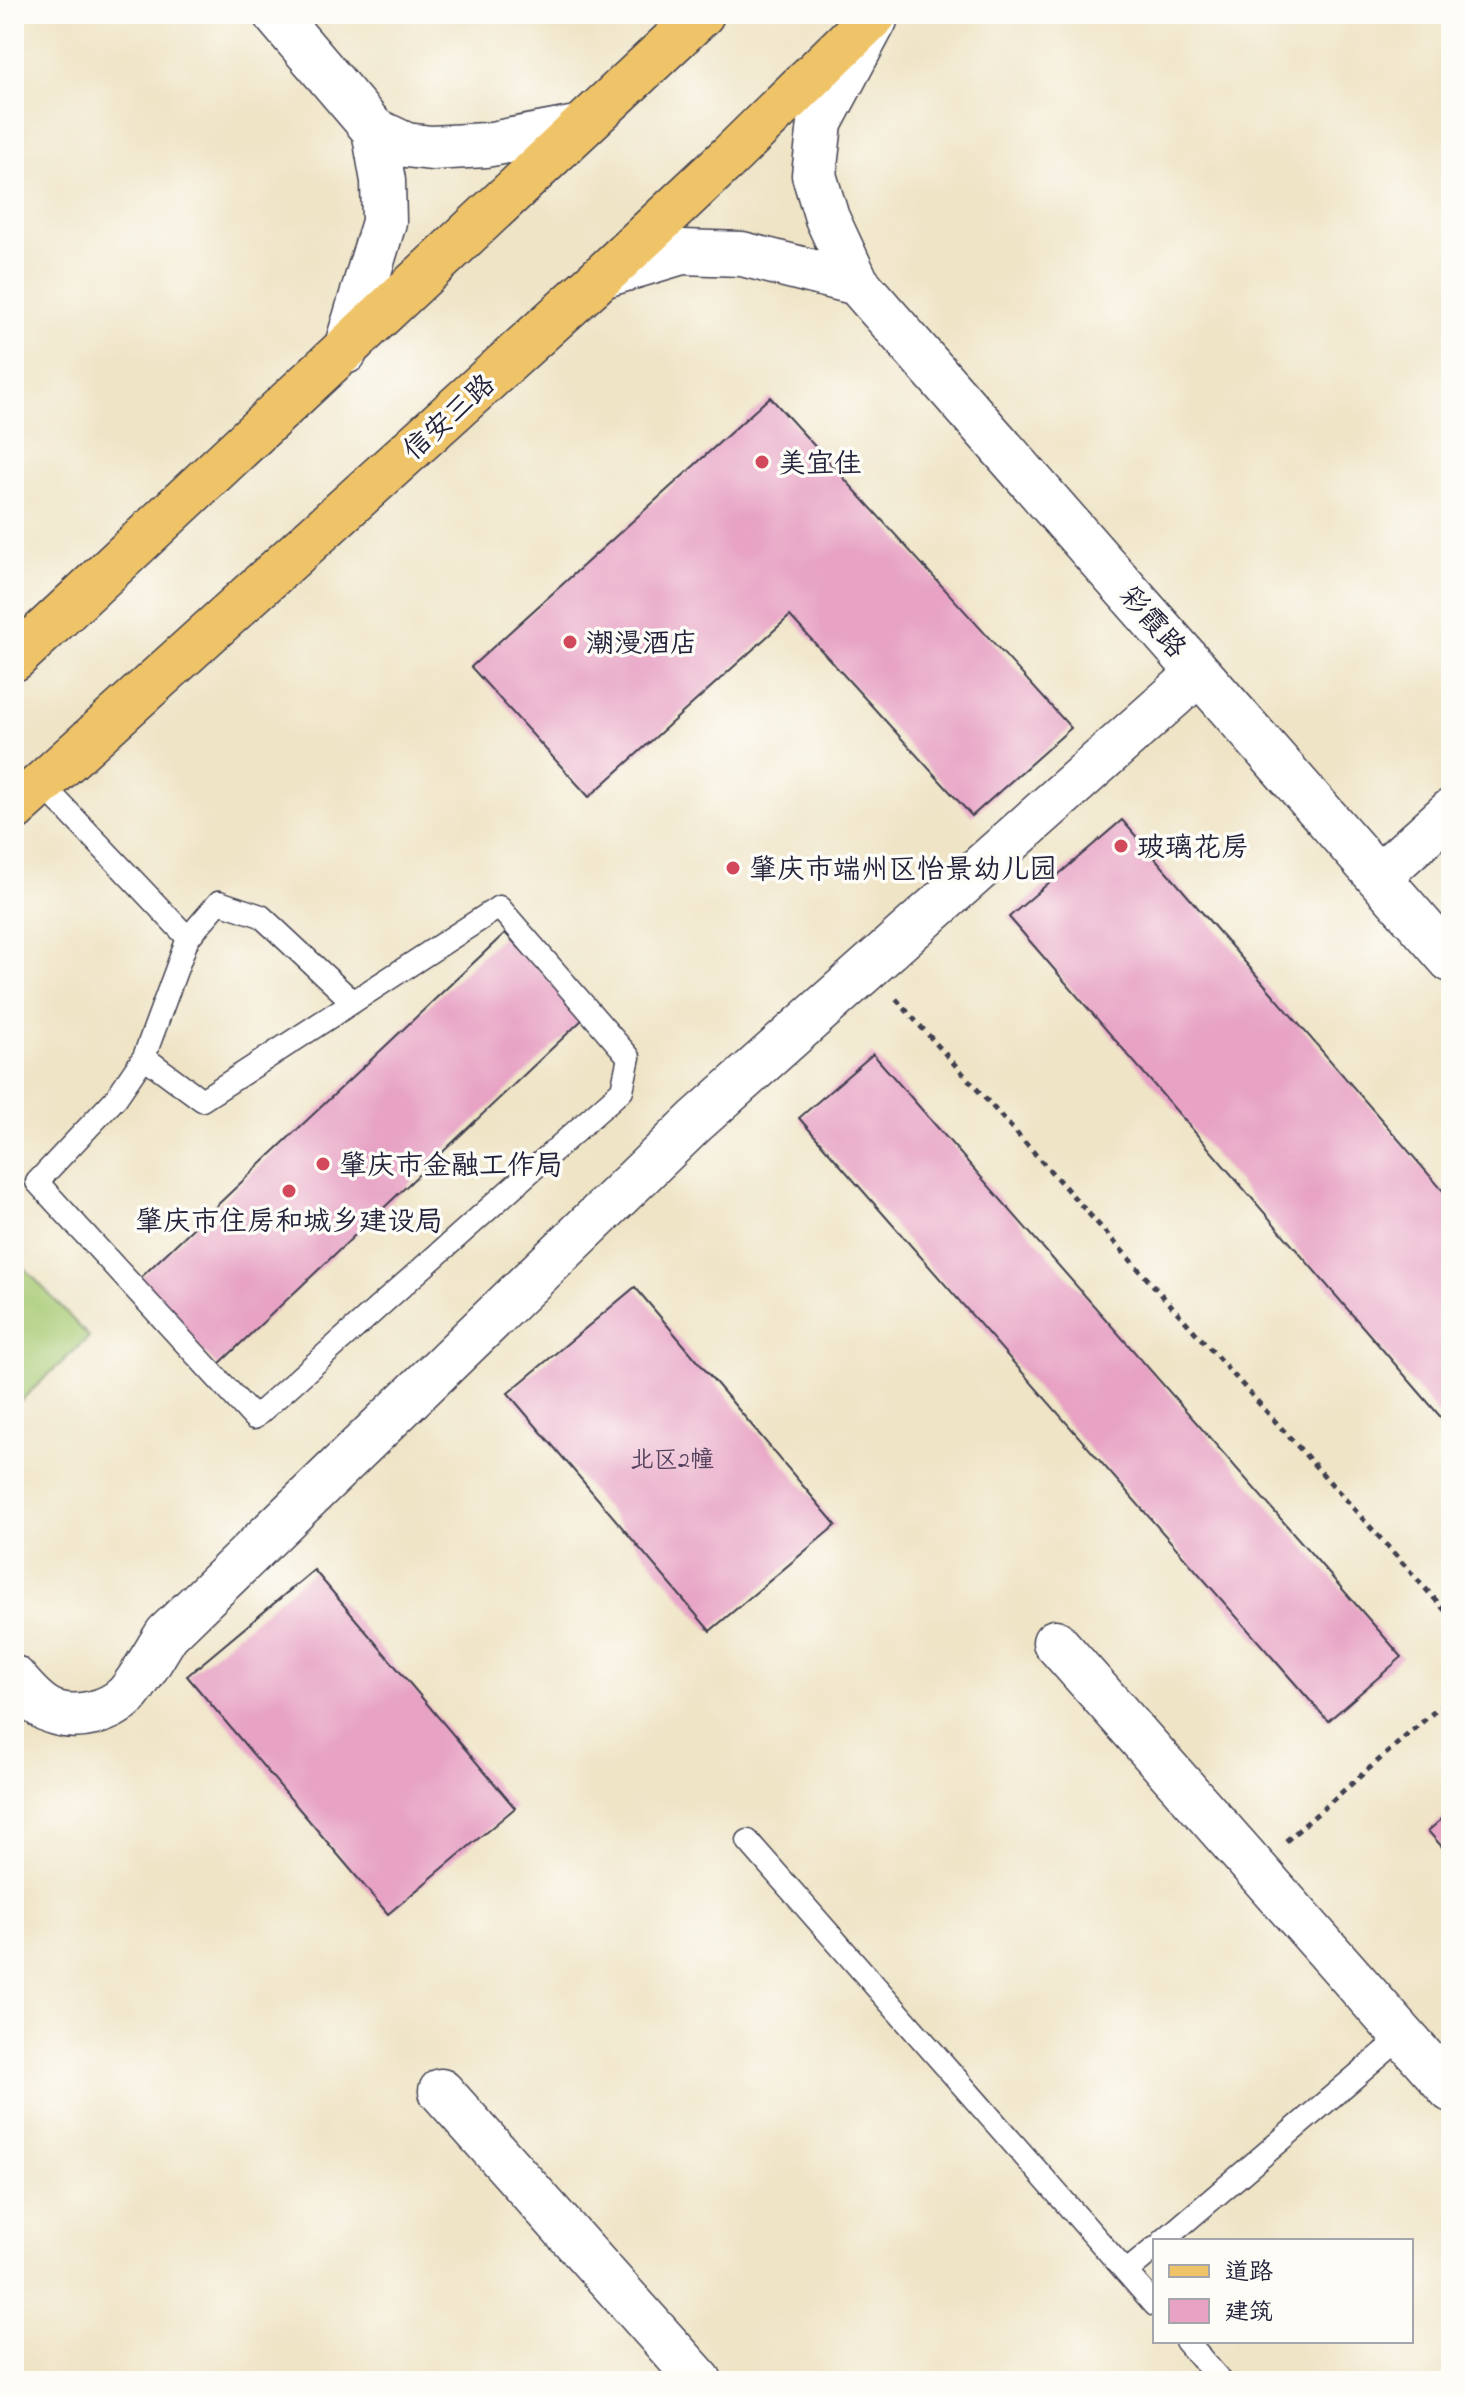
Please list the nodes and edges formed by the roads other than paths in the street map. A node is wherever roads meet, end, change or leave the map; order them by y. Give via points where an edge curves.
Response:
1 (275, 14) edge
2 (702, 14) edge
3 (877, 14) edge
4 (581, 127) junction
5 (374, 130) junction
6 (602, 276) junction
7 (857, 283) junction
8 (345, 352) junction
9 (14, 659) edge
10 (1199, 673) junction
11 (28, 796) edge
12 (1451, 811) edge
13 (1378, 877) junction
14 (188, 938) junction
15 (1451, 960) edge
16 (353, 1002) junction
17 (144, 1057) junction
18 (1055, 1642) dead end
19 (14, 1678) edge
20 (748, 1841) dead end
21 (1403, 2036) junction
22 (1451, 2090) edge
23 (441, 2091) dead end
24 (1165, 2239) edge
25 (1153, 2250) edge
26 (1126, 2272) junction
27 (1153, 2303) edge
28 (1188, 2343) edge
29 (700, 2381) edge
30 (1221, 2381) edge

1 - 5 street
2 - 4 main road
3 - 6 main road, 信安三路
3 - 7 street, 彩霞路 via 820,123 814,175
4 - 5 street via 456,148 406,145
4 - 8 main road
5 - 8 street via 384,222
6 - 7 street via 682,252 742,254
6 - 11 main road, 信安三路
7 - 10 street, 彩霞路
8 - 9 main road
10 - 13 street, 彩霞路
10 - 19 street via 696,1121 167,1634 126,1696 102,1711 54,1713
11 - 14 lane
12 - 13 street
13 - 15 street, 彩霞路
14 - 16 lane via 219,902 261,916
14 - 17 lane
16 - 17 lane via 202,1100
16 - 17 lane via 499,907 629,1057 622,1090 254,1418 37,1182 116,1098
18 - 21 street
20 - 26 lane
21 - 22 street
21 - 24 lane
23 - 29 street
25 - 26 lane
26 - 27 lane
28 - 30 lane

